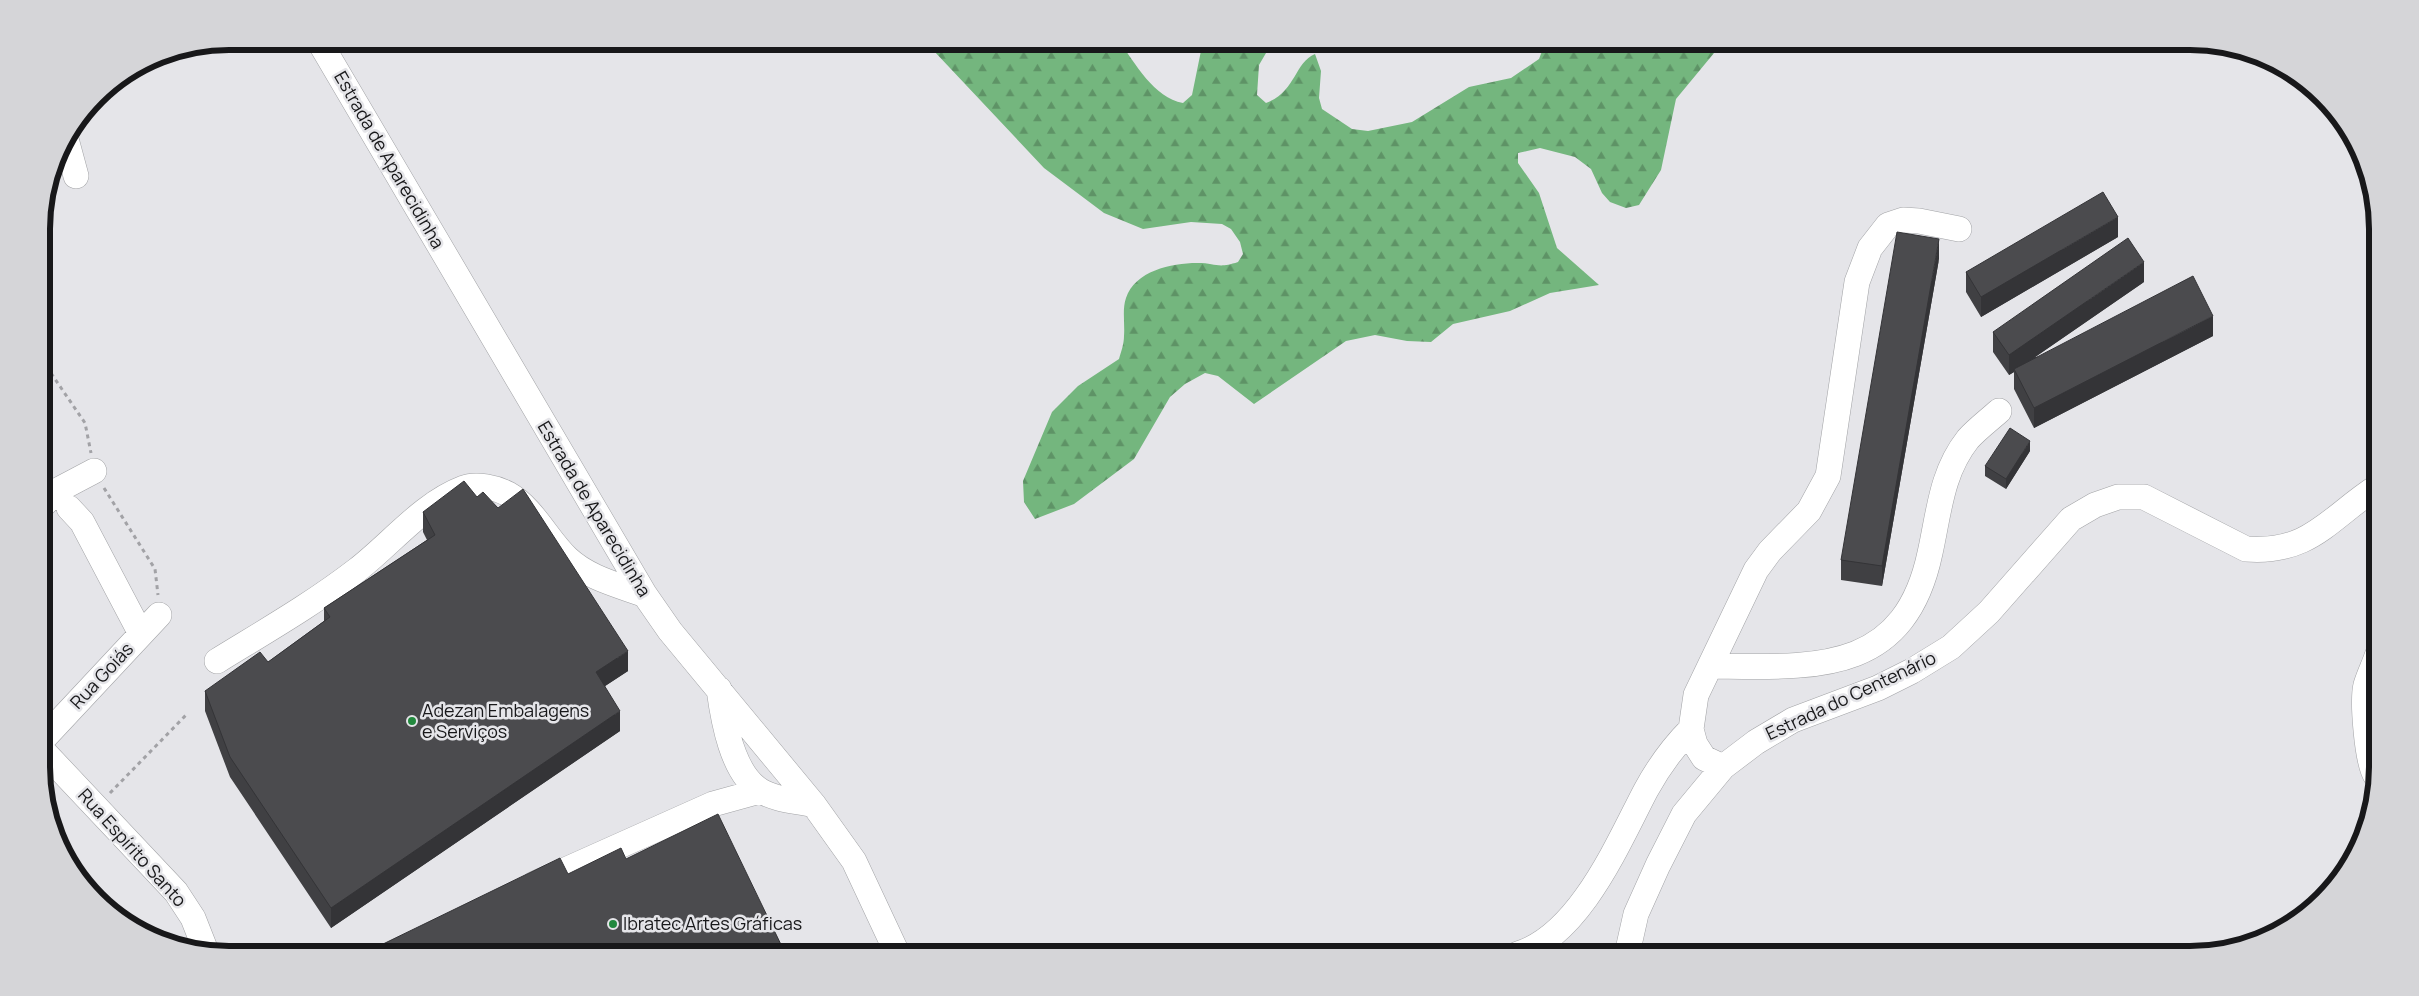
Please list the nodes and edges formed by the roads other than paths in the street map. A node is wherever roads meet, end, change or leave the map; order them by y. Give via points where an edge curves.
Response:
1 (324, 50) edge
2 (69, 149) edge
3 (76, 176) dead end
4 (1959, 229) dead end
5 (1999, 411) dead end
6 (94, 471) dead end
7 (2369, 493) edge
8 (50, 498) edge
9 (69, 508) dead end
10 (645, 595) junction
11 (159, 615) dead end
12 (141, 634) junction
13 (217, 661) dead end
14 (1711, 666) junction
15 (2369, 678) edge
16 (719, 689) junction
17 (1691, 730) junction
18 (50, 732) edge
19 (2369, 755) edge
20 (50, 759) edge
21 (1722, 767) junction
22 (760, 791) junction
23 (814, 805) junction
24 (516, 891) edge
25 (203, 944) edge
26 (894, 946) edge
27 (1536, 946) edge
28 (1629, 946) edge

1 - 10 street, Estrada de Aparecidinha
2 - 3 street
4 - 14 street via 1903,220 1888,225 1870,248 1857,282 1828,476 1809,511 1756,570
5 - 14 street via 1955,457 1946,479 1930,554 1916,596 1904,619 1886,638 1868,650 1808,666
6 - 8 street via 58,490
7 - 21 street, Estrada do Centenário via 2325,528 2290,546 2265,550 2246,549 2144,497 2118,497 2095,505 2071,518 1989,612 1951,648 1878,688 1793,720
9 - 12 street via 82,522
10 - 13 street via 589,574 567,558 508,494 491,487 466,487 441,498 357,570
10 - 16 street, Estrada de Aparecidinha via 670,631
11 - 12 street, Rua Goiás
12 - 18 street, Rua Goiás
14 - 17 street via 1696,695
15 - 19 street via 2366,686
16 - 22 street via 728,737 740,764
16 - 23 street, Estrada de Aparecidinha
17 - 21 street via 1704,758
17 - 27 street via 1663,763 1600,877 1572,915
20 - 25 street, Rua Espírito Santo via 176,892 193,918
21 - 28 street, Estrada do Centenário via 1684,814 1636,914
22 - 23 street
22 - 24 street via 690,813
23 - 26 street, Estrada de Aparecidinha via 854,861

